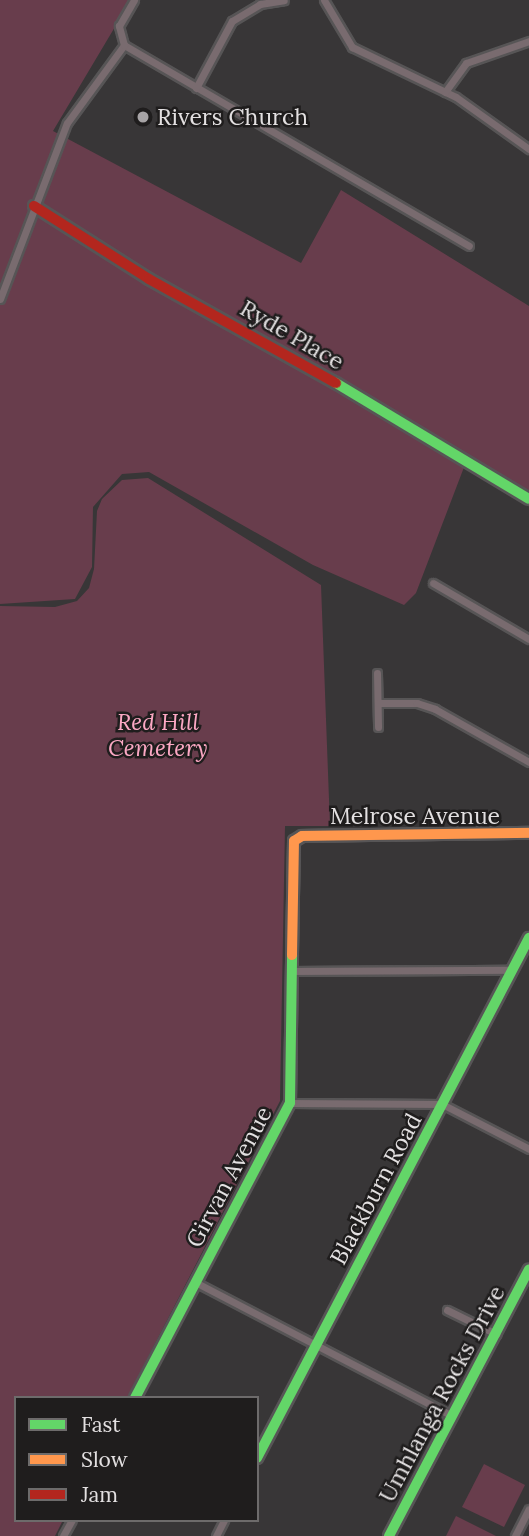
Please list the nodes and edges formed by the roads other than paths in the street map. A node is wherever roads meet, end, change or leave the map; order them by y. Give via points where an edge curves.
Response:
1 (134, 0) edge
2 (284, 0) edge
3 (324, 0) edge
4 (529, 41) edge
5 (124, 45) junction
6 (196, 88) junction
7 (445, 92) junction
8 (529, 149) edge
9 (34, 206) junction
10 (469, 246) dead end
11 (0, 299) edge
12 (529, 499) edge
13 (433, 583) dead end
14 (529, 639) edge
15 (377, 673) dead end
16 (378, 703) junction
17 (378, 727) dead end
18 (529, 762) edge
19 (529, 833) edge
20 (302, 836) joint
21 (529, 938) edge
22 (512, 970) junction
23 (293, 971) junction
24 (290, 1103) junction
25 (442, 1104) junction
26 (529, 1149) edge
27 (529, 1269) edge
28 (195, 1282) junction
29 (447, 1310) dead end
30 (496, 1334) junction
31 (316, 1345) junction
32 (136, 1396) edge
33 (452, 1416) junction
34 (259, 1454) edge
35 (529, 1510) edge
36 (525, 1525) edge
37 (389, 1536) edge
38 (515, 1536) edge

1 - 5 street via 119,26
2 - 6 street via 260,4 232,21
3 - 7 street via 341,36 352,47
4 - 7 street via 466,63
5 - 6 street
5 - 9 street via 67,123
6 - 10 street
7 - 8 street
9 - 11 street
9 - 12 street, Ryde Place via 149,279 289,355
13 - 14 street
15 - 16 street
16 - 17 street
16 - 18 street via 417,703 435,709
19 - 20 street, Melrose Avenue
20 - 23 street, Girvan Avenue via 294,841 292,851
21 - 22 street, Blackburn Road
22 - 23 street
22 - 25 street, Blackburn Road
23 - 24 street, Girvan Avenue
24 - 25 street
24 - 28 street, Girvan Avenue
25 - 26 street
25 - 31 street, Blackburn Road
27 - 30 street, Umhlanga Rocks Drive
28 - 31 street
28 - 32 street, Girvan Avenue
29 - 30 street
30 - 33 street, Umhlanga Rocks Drive
31 - 33 street
31 - 34 street, Blackburn Road
33 - 37 street, Umhlanga Rocks Drive
35 - 36 street
36 - 38 street

